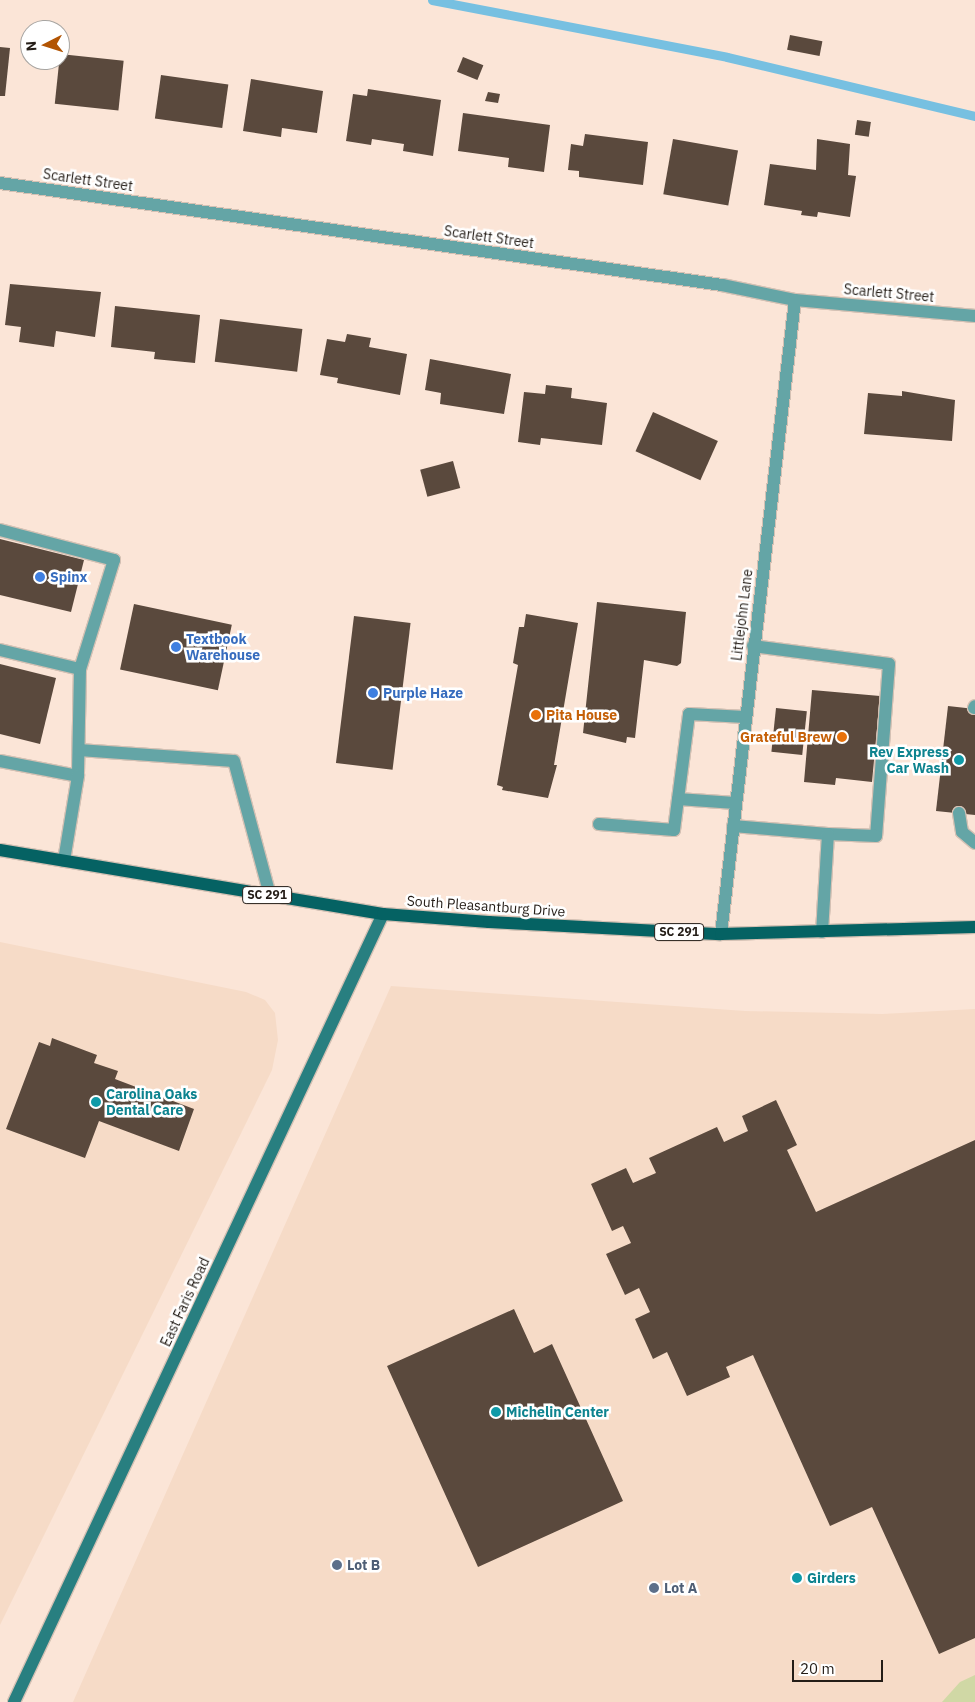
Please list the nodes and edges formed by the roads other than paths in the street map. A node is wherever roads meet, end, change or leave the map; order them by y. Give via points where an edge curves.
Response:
1 (0, 183) edge
2 (795, 300) junction
3 (975, 316) edge
4 (0, 530) edge
5 (753, 646) junction
6 (0, 650) edge
7 (80, 669) junction
8 (745, 717) junction
9 (79, 750) junction
10 (0, 761) edge
11 (78, 776) junction
12 (678, 799) junction
13 (735, 803) junction
14 (959, 814) dead end
15 (599, 824) dead end
16 (732, 826) junction
17 (828, 834) junction
18 (975, 843) edge
19 (0, 850) edge
20 (64, 861) junction
21 (270, 895) junction
22 (383, 914) junction
23 (975, 927) edge
24 (822, 932) junction
25 (720, 934) junction
26 (14, 1702) edge

1 - 2 street, Scarlett Street via 712,283
2 - 3 street, Scarlett Street
2 - 5 street, Littlejohn Lane
4 - 7 street via 114,560
5 - 8 street, Littlejohn Lane
5 - 17 street via 889,664 876,836
6 - 7 street
7 - 9 street
8 - 12 street via 689,714
8 - 13 street, Littlejohn Lane
9 - 11 street
9 - 21 street via 234,761
10 - 11 street
11 - 20 street
12 - 13 street
12 - 15 street via 674,830
13 - 16 street, Littlejohn Lane
14 - 18 street via 962,832
16 - 17 street
16 - 25 street, Littlejohn Lane
17 - 24 street
19 - 20 main road, South Pleasantburg Drive / SC 291
20 - 21 main road, South Pleasantburg Drive / SC 291
21 - 22 main road, South Pleasantburg Drive / SC 291
22 - 25 main road, South Pleasantburg Drive / SC 291
22 - 26 main road, East Faris Road
23 - 24 main road, South Pleasantburg Drive / SC 291
24 - 25 main road, South Pleasantburg Drive / SC 291

